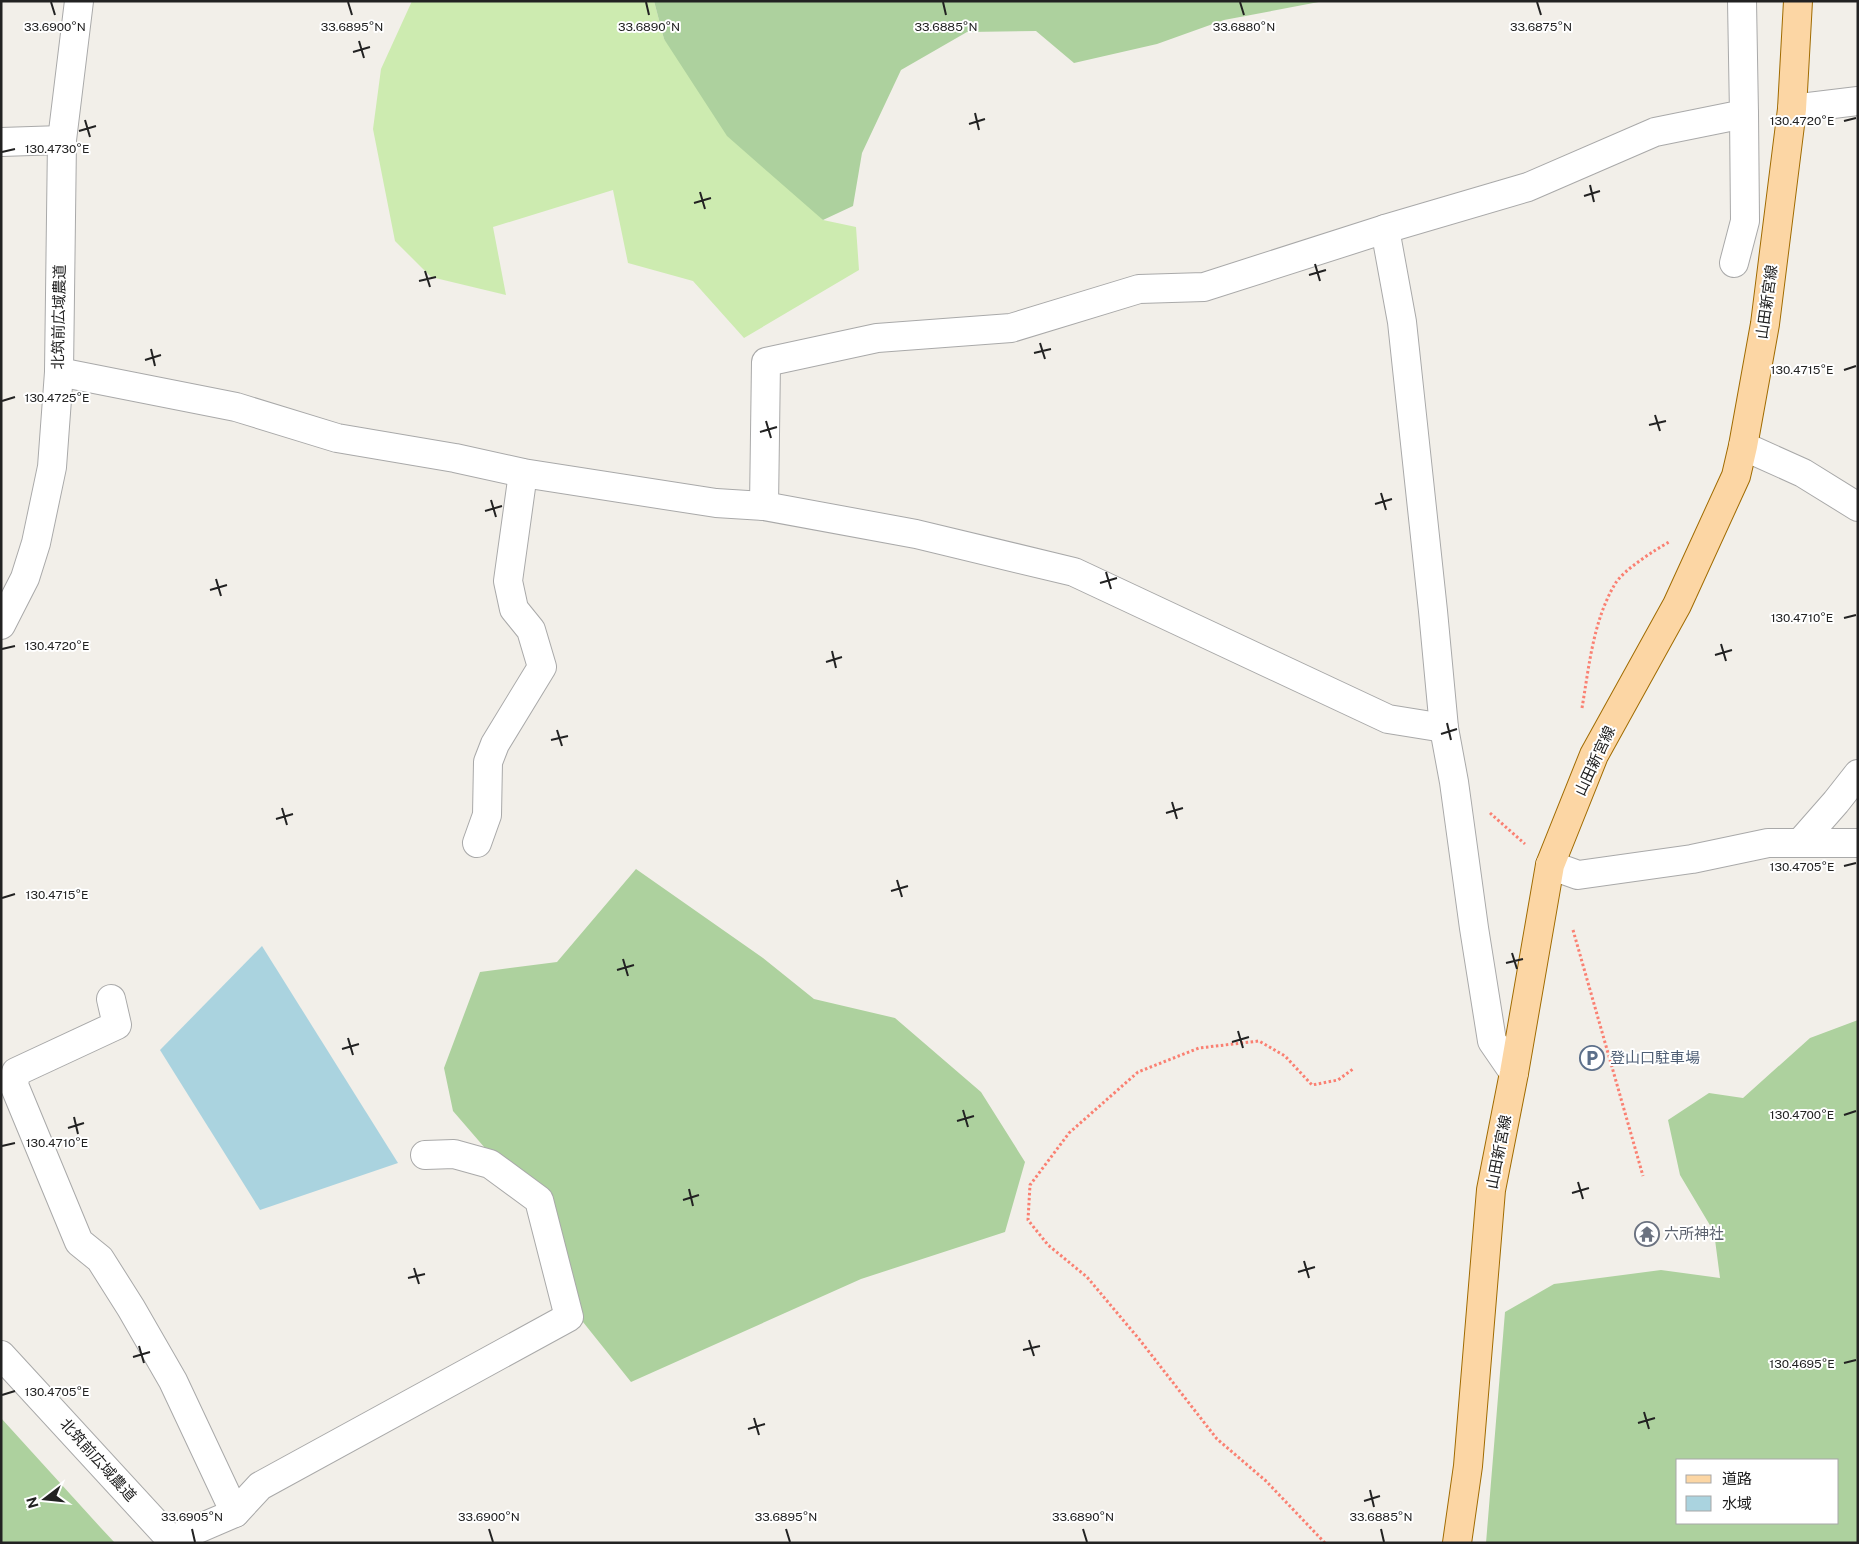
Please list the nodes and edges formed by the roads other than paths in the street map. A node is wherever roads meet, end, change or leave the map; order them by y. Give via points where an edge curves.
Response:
1 (79, 1) edge
2 (1742, 1) edge
3 (1798, 1) edge
4 (1858, 101) edge
5 (1792, 109) junction
6 (1744, 114) junction
7 (62, 140) junction
8 (1, 142) edge
9 (1385, 229) junction
10 (1734, 263) dead end
11 (59, 372) junction
12 (1743, 446) junction
13 (523, 473) junction
14 (764, 506) junction
15 (1858, 508) edge
16 (13, 576) edge
17 (1, 625) edge
18 (1444, 728) junction
19 (1858, 774) edge
20 (477, 843) dead end
21 (1800, 843) junction
22 (1858, 843) edge
23 (1550, 866) junction
24 (111, 999) dead end
25 (1514, 1073) junction
26 (425, 1155) dead end
27 (1, 1355) edge
28 (235, 1513) junction
29 (173, 1541) edge
30 (1457, 1543) edge

1 - 7 street, 北筑前広域農道
2 - 6 street
3 - 5 main road, 山田新宮線
4 - 5 street
5 - 12 main road, 山田新宮線 via 1765,324
6 - 9 street via 1655,132 1528,187
6 - 10 street via 1745,221
7 - 8 street
7 - 11 street, 北筑前広域農道
9 - 14 street via 1204,287 1139,289 1011,328 877,338 766,362
9 - 18 street via 1402,322
11 - 13 street via 236,407 337,438
11 - 16 street, 北筑前広域農道 via 52,467 36,543
12 - 15 street via 1804,473
12 - 23 main road, 山田新宮線 via 1736,476 1677,605 1594,755
13 - 14 street via 716,504
13 - 20 street via 508,581 514,609 531,630 542,667 494,744 488,762 487,815
14 - 18 street via 916,534 1074,572 1388,719
16 - 17 street, 北筑前広域農道
18 - 25 street via 1492,1041
19 - 21 street
21 - 22 street
21 - 23 street via 1768,843 1692,859 1578,875
23 - 25 main road, 山田新宮線
24 - 28 street via 117,1025 16,1072 14,1085 78,1242 100,1259 154,1349
25 - 30 main road, 山田新宮線 via 1492,1190 1468,1466
26 - 28 street via 454,1154 490,1164 539,1200 569,1317 260,1486
27 - 29 street, 北筑前広域農道
28 - 29 street

